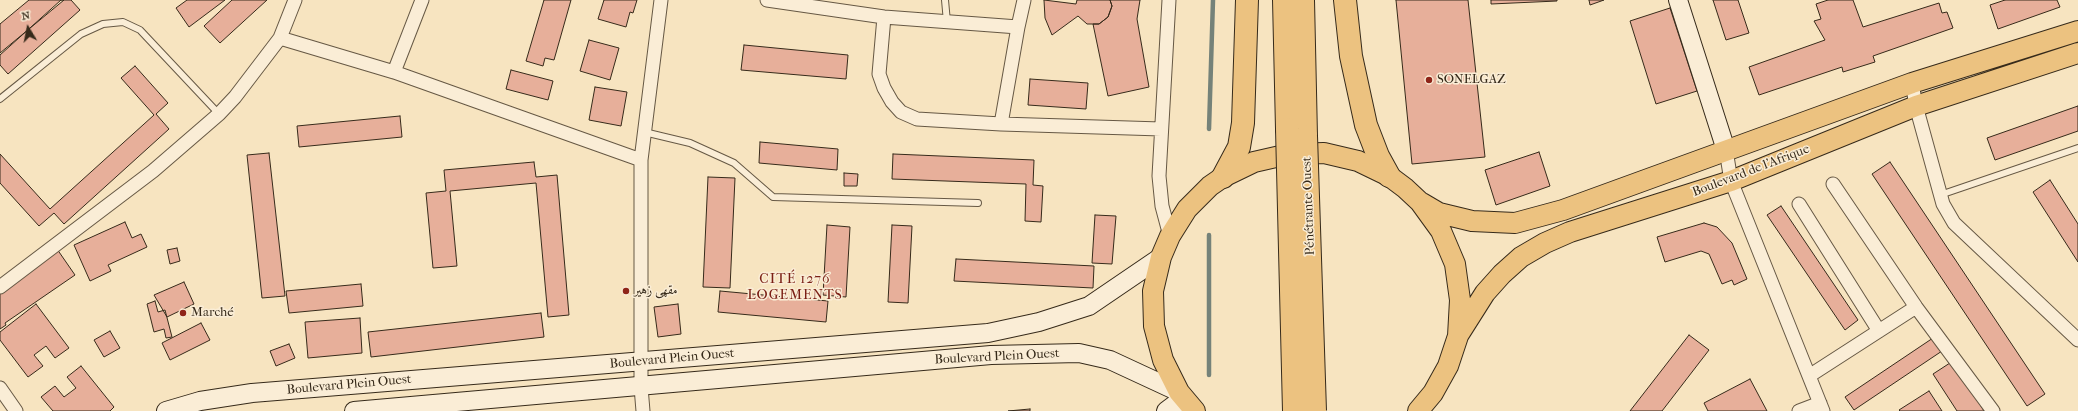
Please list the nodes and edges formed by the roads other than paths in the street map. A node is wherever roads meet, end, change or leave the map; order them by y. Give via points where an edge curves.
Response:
1 (295, 0) edge
2 (422, 0) edge
3 (660, 0) edge
4 (767, 0) edge
5 (945, 0) edge
6 (1024, 0) edge
7 (1170, 0) edge
8 (1247, 0) edge
9 (1284, 0) edge
10 (1303, 0) edge
11 (1345, 0) edge
12 (1678, 0) edge
13 (884, 17) junction
14 (947, 22) junction
15 (1018, 27) junction
16 (2078, 31) edge
17 (280, 38) junction
18 (2078, 52) edge
19 (394, 72) junction
20 (1912, 84) junction
21 (0, 99) edge
22 (1916, 106) junction
23 (219, 114) junction
24 (1000, 124) junction
25 (1161, 129) junction
26 (644, 132) junction
27 (1297, 133) junction
28 (2078, 148) edge
29 (1726, 150) junction
30 (641, 160) junction
31 (1389, 176) junction
32 (1223, 177) junction
33 (1731, 181) junction
34 (1833, 184) dead end
35 (1940, 195) junction
36 (1420, 202) junction
37 (978, 203) dead end
38 (1799, 204) dead end
39 (1170, 236) junction
40 (1161, 257) junction
41 (0, 287) edge
42 (1916, 307) junction
43 (1879, 331) junction
44 (1458, 336) junction
45 (2078, 340) edge
46 (642, 362) junction
47 (1809, 376) junction
48 (641, 387) junction
49 (0, 388) edge
50 (1187, 401) edge
51 (1821, 407) edge
52 (16, 411) edge
53 (166, 411) edge
54 (354, 411) edge
55 (643, 411) edge
56 (1166, 411) edge
57 (1294, 411) edge
58 (1315, 411) edge
59 (1418, 411) edge
60 (1799, 411) edge
61 (1993, 411) edge

1 - 17 street
2 - 19 street
3 - 26 street
4 - 13 street
5 - 14 lane
6 - 15 street
7 - 25 street
8 - 32 highway via 1243,123 1238,147
9 - 27 highway, Pénétrante Ouest
10 - 27 highway, Pénétrante Ouest
11 - 31 highway via 1351,56 1366,125
12 - 29 main road
13 - 14 street
13 - 24 street via 879,74 892,102 901,112 917,119
14 - 15 street
15 - 24 street
16 - 20 main road, Boulevard de l'Afrique
17 - 19 street
17 - 23 street
18 - 22 main road, Boulevard de l'Afrique
19 - 30 street
20 - 22 street
20 - 29 main road, Boulevard de l'Afrique
21 - 23 lane via 81,34 103,24 123,22 140,30
22 - 33 main road, Boulevard de l'Afrique
22 - 35 street
23 - 41 street via 153,171
24 - 25 street
25 - 39 street via 1160,191
26 - 30 street
26 - 37 lane via 690,143 734,162 773,197
27 - 57 highway, Pénétrante Ouest, bridge
27 - 58 highway, Pénétrante Ouest, bridge
28 - 35 lane
29 - 33 street
29 - 36 main road, Boulevard de l'Afrique via 1563,210 1515,223 1472,221 1439,213
30 - 46 street
31 - 32 main road via 1358,161 1324,153 1288,154 1254,162
31 - 36 main road
32 - 39 main road via 1187,209
33 - 44 main road, Boulevard de l'Afrique via 1570,232 1545,243 1521,257 1502,274 1485,293
33 - 47 street
34 - 42 street
35 - 45 street via 1954,223
36 - 44 main road via 1441,231 1455,264 1460,300
38 - 43 street
39 - 40 main road
40 - 46 main road, Boulevard Plein Ouest via 1089,306 1039,322 988,333
40 - 50 main road via 1154,291 1154,326 1163,360
42 - 43 street
42 - 61 street
43 - 47 street
44 - 59 main road via 1448,366 1433,393
46 - 48 street
46 - 53 main road, Boulevard Plein Ouest via 252,393 200,401
47 - 51 street
48 - 50 main road, Boulevard Plein Ouest via 990,355 1079,353 1110,360
48 - 54 main road, Boulevard Plein Ouest
48 - 55 street
49 - 52 street
50 - 56 main road
51 - 60 street

